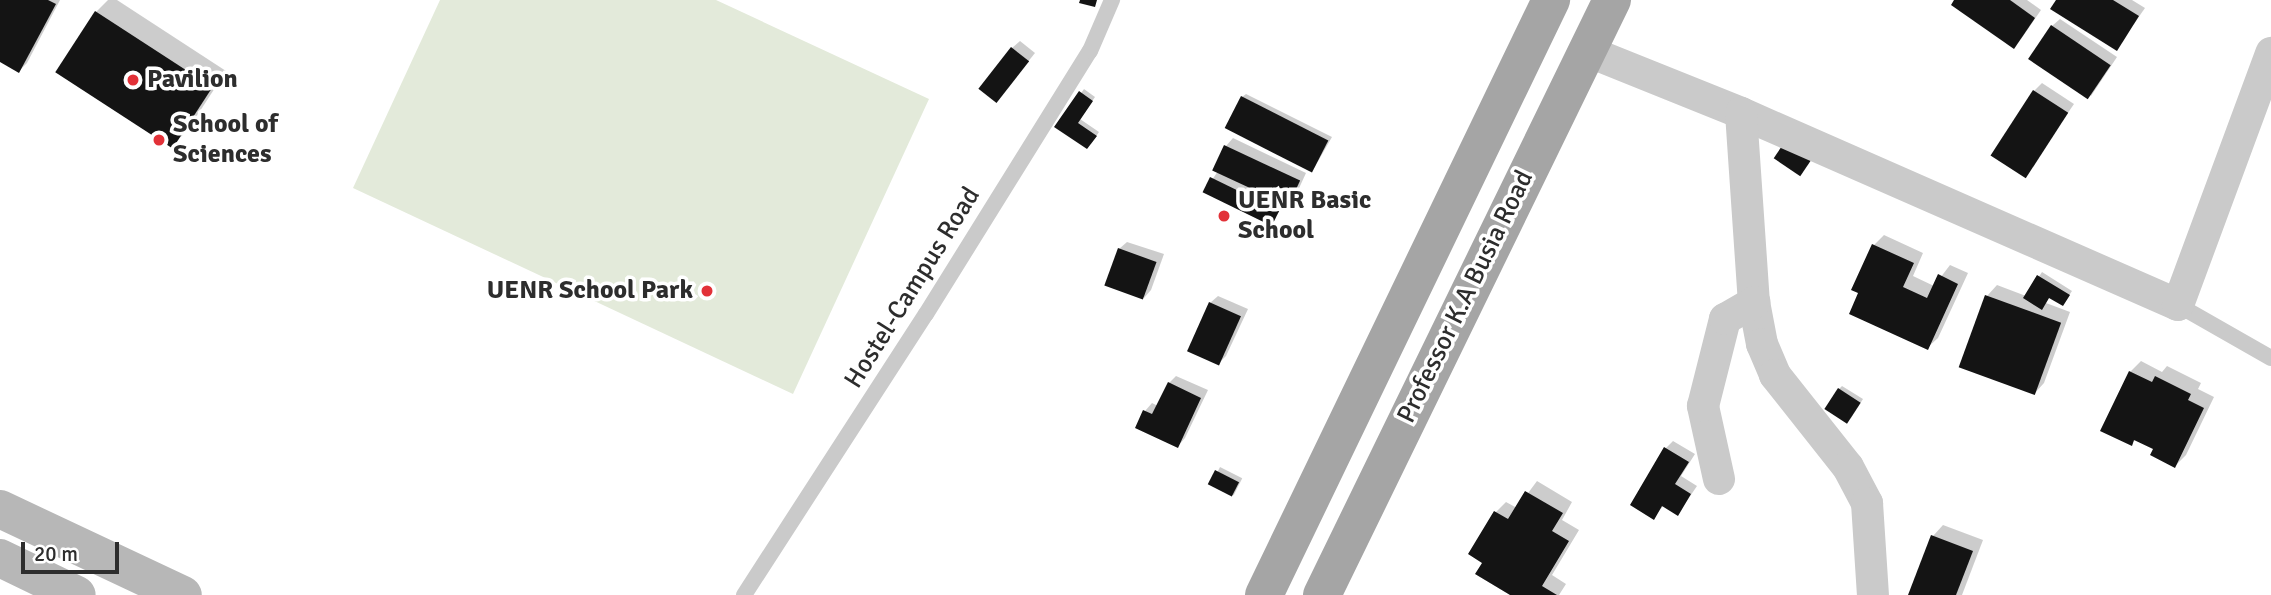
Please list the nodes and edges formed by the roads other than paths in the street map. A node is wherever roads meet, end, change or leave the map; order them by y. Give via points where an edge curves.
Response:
1 (1112, 0) edge
2 (1551, 0) edge
3 (1612, 0) edge
4 (1587, 51) junction
5 (2271, 53) edge
6 (1741, 113) junction
7 (1481, 149) junction
8 (1528, 167) junction
9 (1453, 206) junction
10 (1499, 227) junction
11 (1754, 302) junction
12 (2178, 305) junction
13 (2271, 358) edge
14 (1719, 479) dead end
15 (0, 509) edge
16 (0, 558) edge
17 (77, 595) edge
18 (183, 595) edge
19 (744, 595) edge
20 (1264, 595) edge
21 (1322, 595) edge
22 (1873, 595) edge

1 - 19 lane, Hostel-Campus Road via 1090,51
2 - 7 main road, Professor K.A Busia Road
3 - 4 main road, Professor K.A Busia Road
4 - 6 street
4 - 8 main road, Professor K.A Busia Road
5 - 12 street
6 - 11 street
6 - 12 street
7 - 8 main road
7 - 9 main road, Professor K.A Busia Road
8 - 10 main road, Professor K.A Busia Road
9 - 10 main road
9 - 20 main road, Professor K.A Busia Road
10 - 21 main road, Professor K.A Busia Road
11 - 14 street via 1725,319 1703,406
11 - 22 street via 1762,344 1775,375 1848,467 1867,503
12 - 13 lane
15 - 18 street
16 - 17 street

